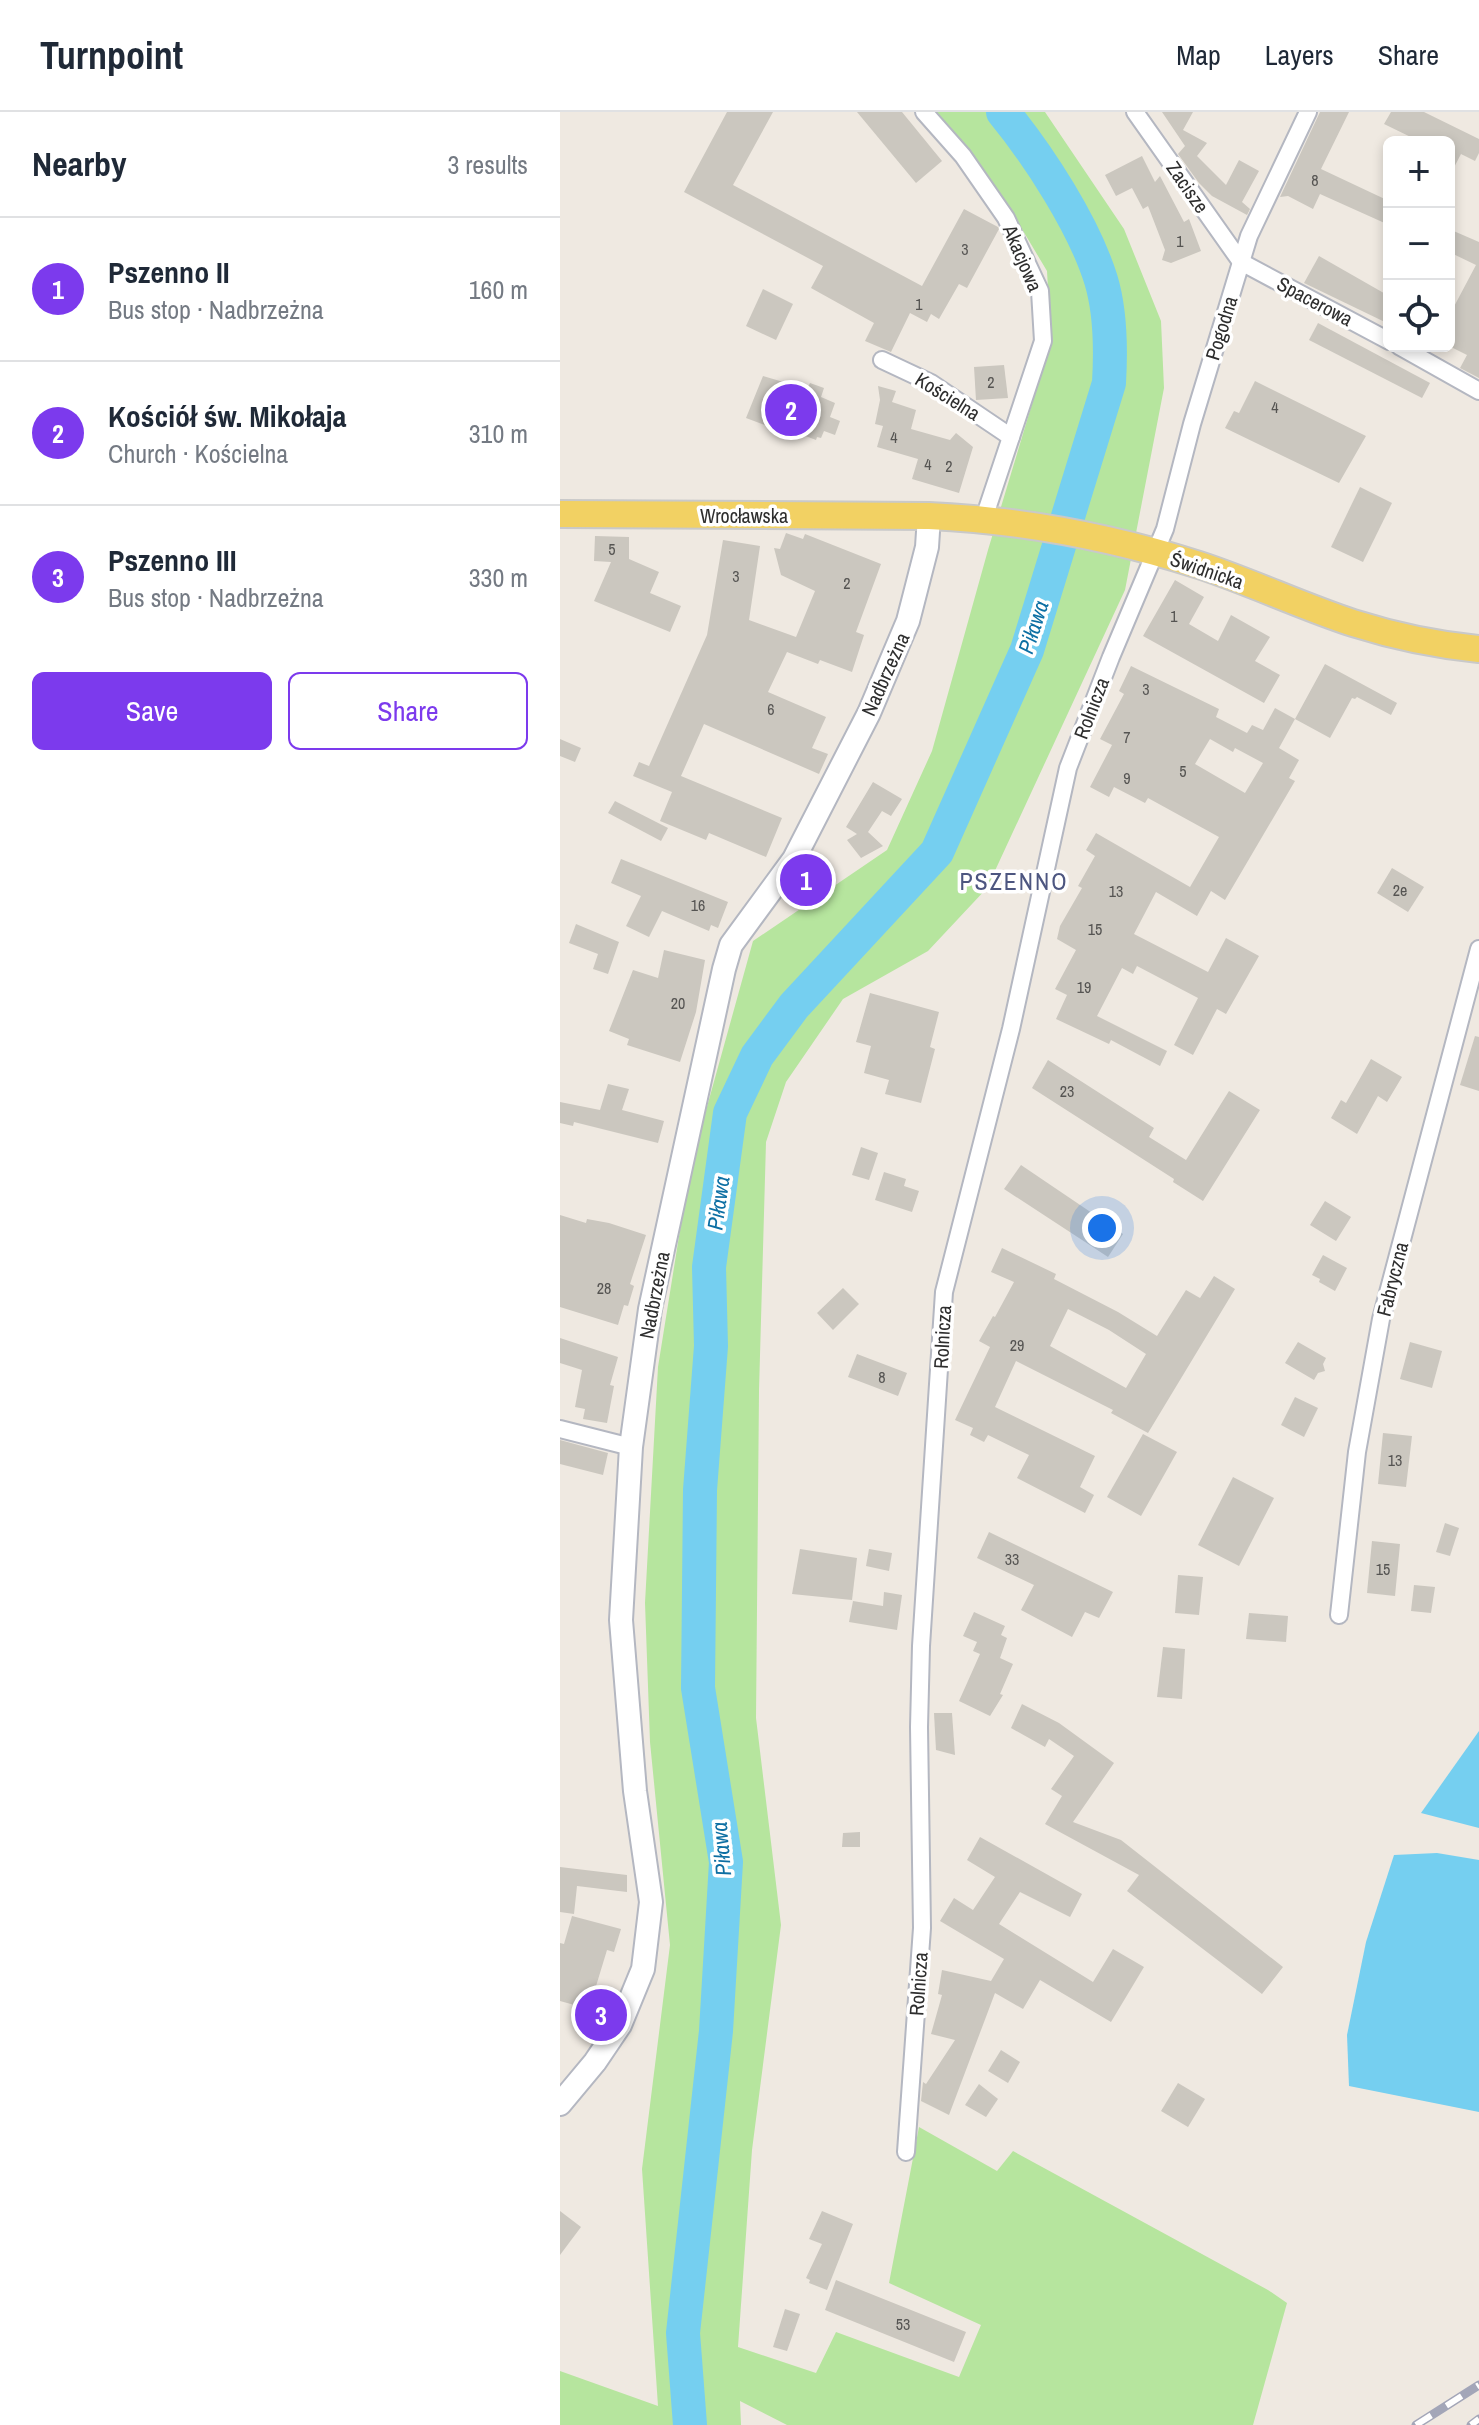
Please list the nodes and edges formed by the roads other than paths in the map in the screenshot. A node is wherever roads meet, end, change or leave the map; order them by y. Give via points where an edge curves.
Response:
1 (924, 112) edge
2 (1135, 112) edge
3 (1308, 112) edge
4 (1241, 262) junction
5 (1383, 338) edge
6 (1410, 352) edge
7 (882, 360) dead end
8 (1479, 391) edge
9 (1011, 437) junction
10 (560, 514) edge
11 (929, 516) junction
12 (990, 519) junction
13 (1155, 552) junction
14 (1479, 649) edge
15 (1479, 949) edge
16 (560, 1429) edge
17 (631, 1447) junction
18 (1339, 1615) dead end
19 (560, 2104) edge
20 (906, 2152) dead end

1 - 9 street, Akacjowa via 1006,218 1040,291 1043,341
2 - 4 street, Zacisze
3 - 4 street, Pogodna
4 - 5 street, Spacerowa
4 - 13 street, Pogodna
6 - 8 street
7 - 9 street, Kościelna via 931,383
9 - 12 street, Akacjowa
10 - 11 main road, Wrocławska
11 - 12 main road, Świdnicka
11 - 17 street, Nadbrzeżna via 927,547 908,621 869,713 787,872 731,945 650,1309
12 - 13 main road, Świdnicka
13 - 14 main road, Świdnicka via 1355,624
13 - 20 street, Rolnicza via 1068,768 1011,1029 944,1292 921,1646 922,1928
15 - 18 street, Fabryczna via 1381,1319 1357,1452
16 - 17 street
17 - 19 street, Nadbrzeżna via 621,1620 635,1791 651,1902 643,1969 620,2025

